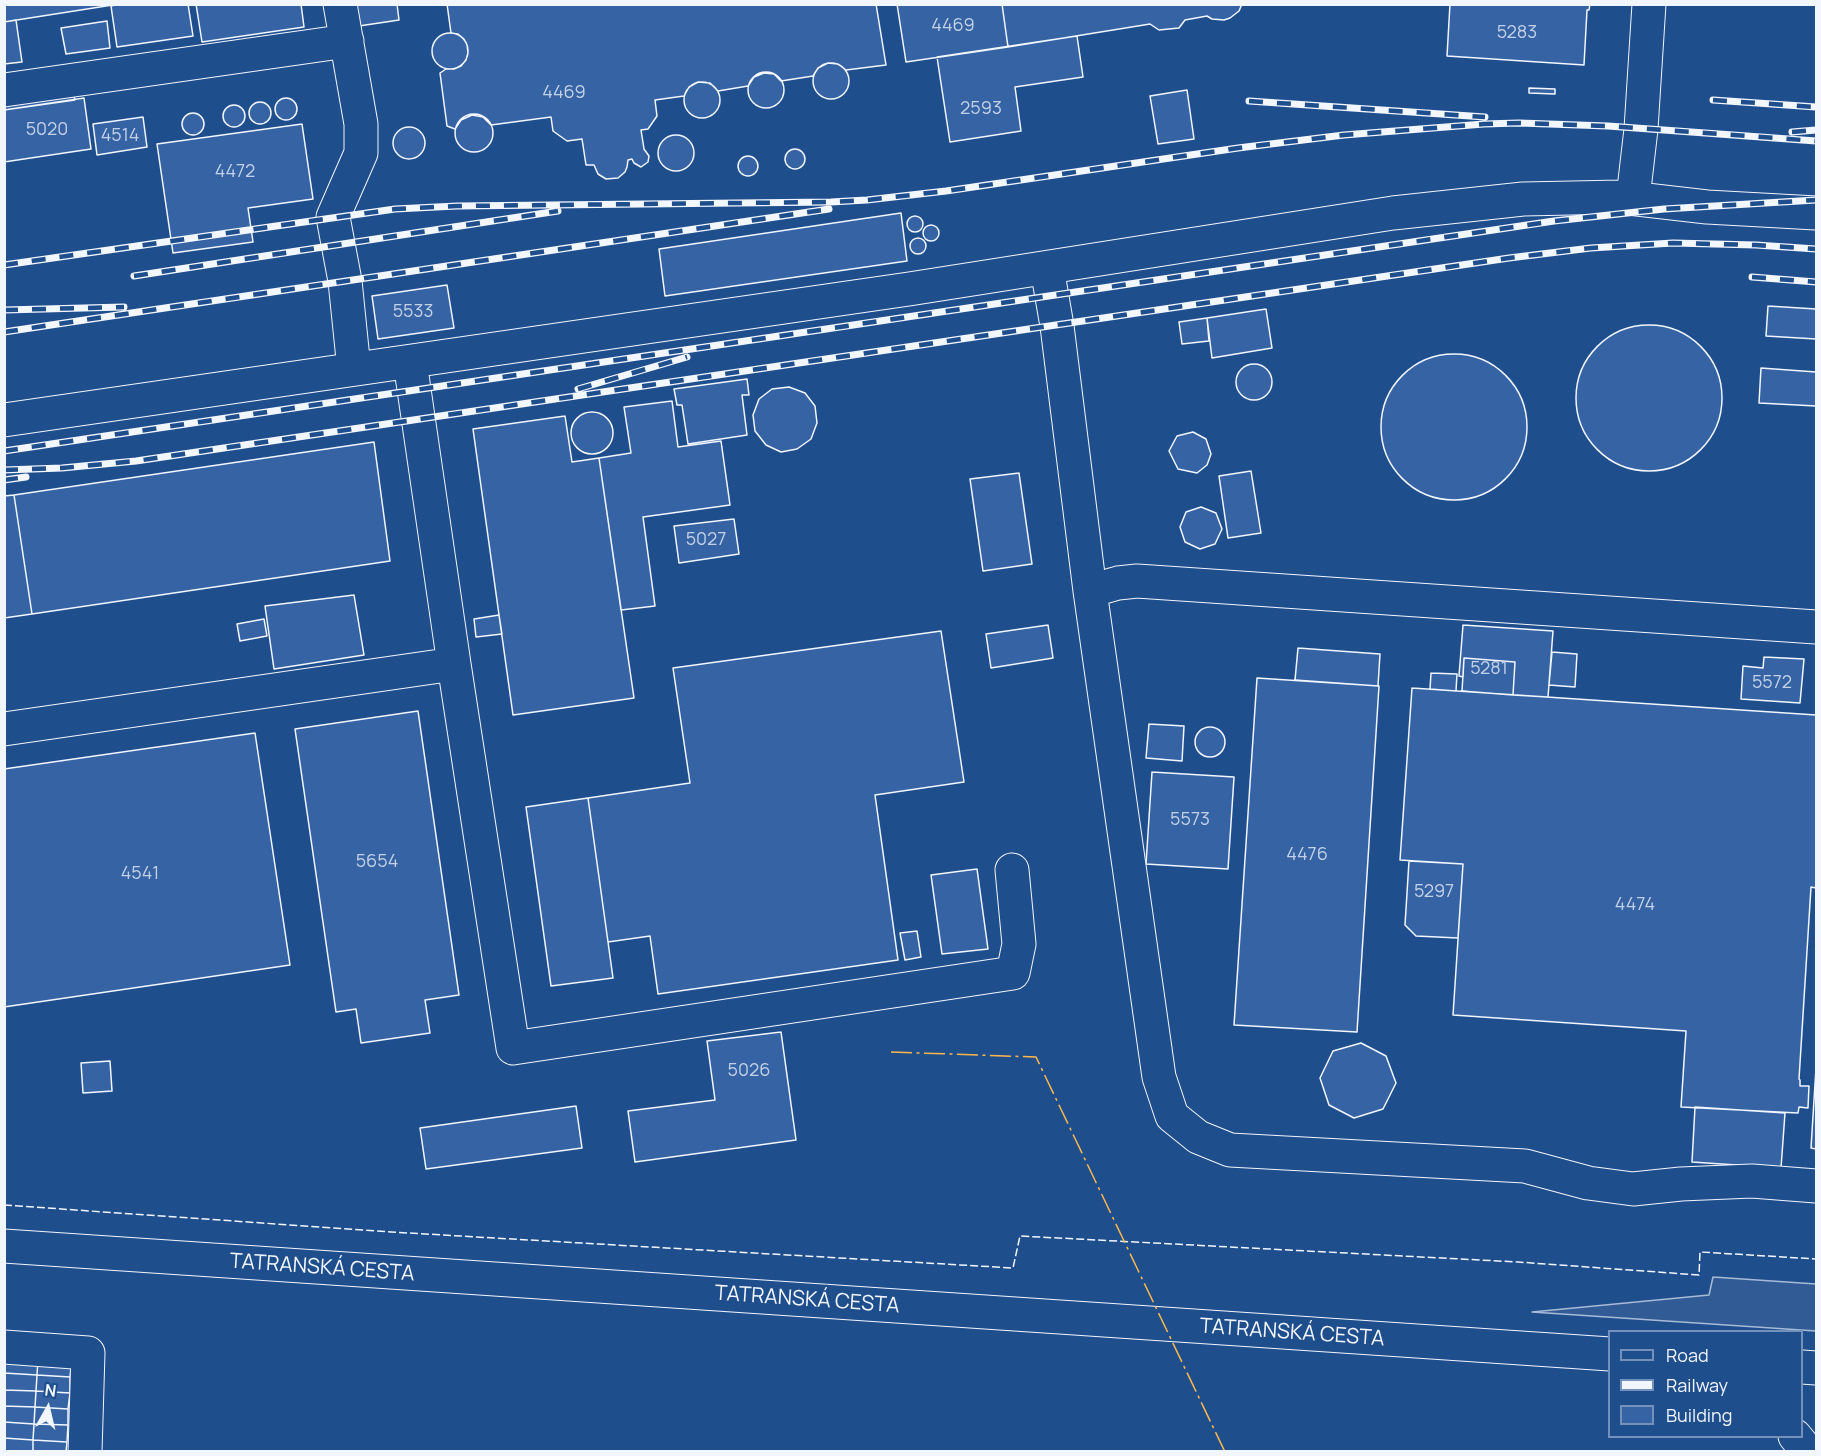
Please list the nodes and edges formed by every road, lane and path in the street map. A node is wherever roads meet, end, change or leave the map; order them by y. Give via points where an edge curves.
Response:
1 (340, 4) edge
2 (1649, 4) edge
3 (346, 41) junction
4 (4, 90) edge
5 (1634, 198) junction
6 (1816, 213) edge
7 (1047, 268) junction
8 (410, 362) junction
9 (354, 369) junction
10 (4, 420) edge
11 (1090, 591) junction
12 (1816, 627) edge
13 (454, 664) junction
14 (4, 729) edge
15 (1012, 870) dead end
16 (1816, 1186) edge
17 (4, 1246) edge
18 (4, 1347) edge
19 (1608, 1354) edge
20 (1796, 1438) edge
21 (85, 1452) edge
22 (1808, 1452) edge

1 - 3 main road
2 - 5 main road
3 - 4 main road
3 - 9 main road via 361,124 361,153 333,217 345,281
5 - 6 main road
5 - 7 main road via 1523,199 1393,213
7 - 8 main road
7 - 11 main road
8 - 9 main road
8 - 13 main road
9 - 10 main road
11 - 12 main road via 1137,581
11 - 16 main road via 1159,1077 1172,1116 1198,1137 1230,1150 1525,1166 1588,1183 1633,1189 1752,1181
13 - 14 main road
13 - 15 main road via 513,1048 1013,974 1019,944
17 - 19 main road, TATRANSKÁ CESTA
18 - 21 main road via 88,1353
20 - 22 main road

